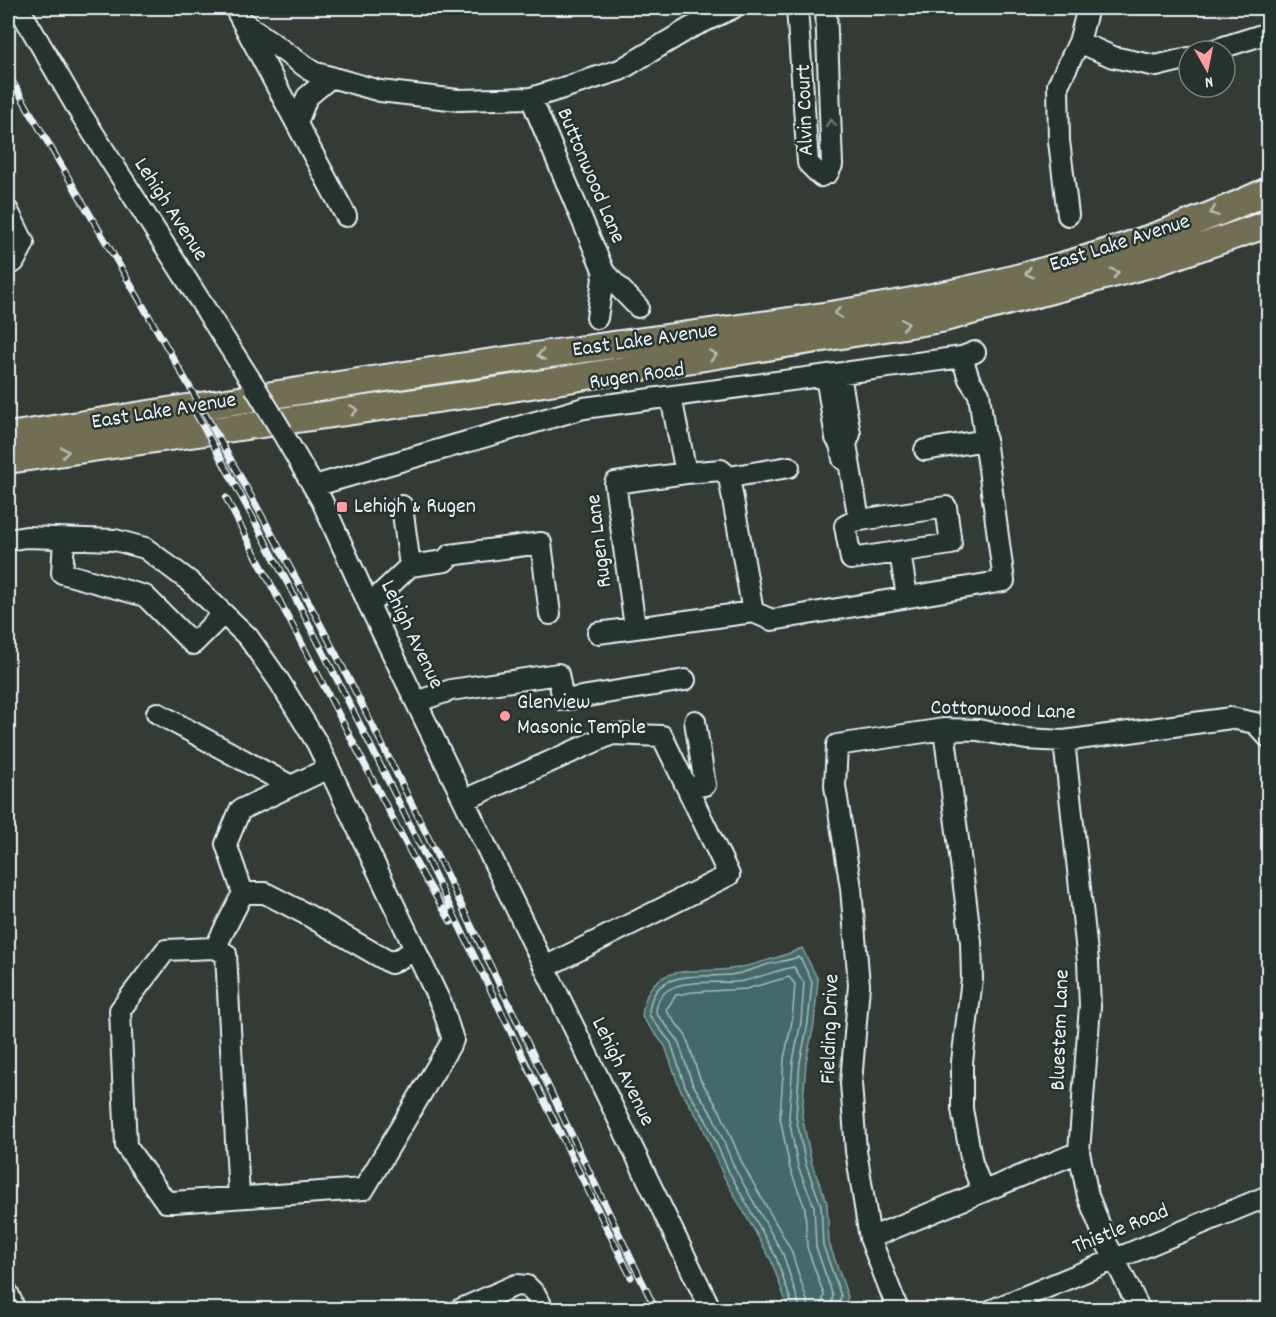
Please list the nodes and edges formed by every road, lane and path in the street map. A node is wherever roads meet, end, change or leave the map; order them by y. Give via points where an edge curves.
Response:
1 (19, 8) edge
2 (733, 8) edge
3 (797, 8) edge
4 (826, 8) edge
5 (1088, 8) edge
6 (239, 15) edge
7 (1269, 33) edge
8 (1079, 42) junction
9 (1237, 43) edge
10 (1177, 61) edge
11 (331, 77) junction
12 (531, 98) junction
13 (297, 123) junction
14 (1269, 191) edge
15 (8, 211) edge
16 (1068, 215) dead end
17 (346, 216) dead end
18 (1269, 224) edge
19 (8, 264) edge
20 (604, 272) junction
21 (638, 307) dead end
22 (597, 318) dead end
23 (833, 375) junction
24 (671, 397) junction
25 (8, 436) edge
26 (986, 440) junction
27 (925, 450) dead end
28 (8, 460) edge
29 (789, 467) dead end
30 (686, 473) junction
31 (729, 477) junction
32 (314, 486) junction
33 (402, 506) dead end
34 (856, 520) junction
35 (64, 538) junction
36 (8, 540) edge
37 (900, 552) junction
38 (410, 566) junction
39 (907, 597) junction
40 (369, 605) junction
41 (753, 612) junction
42 (224, 614) junction
43 (550, 614) dead end
44 (635, 627) junction
45 (598, 633) dead end
46 (685, 680) dead end
47 (416, 702) junction
48 (157, 712) dead end
49 (695, 721) dead end
50 (944, 729) junction
51 (1269, 738) edge
52 (1064, 741) junction
53 (837, 745) joint
54 (329, 768) junction
55 (291, 786) junction
56 (687, 788) junction
57 (464, 800) junction
58 (243, 893) junction
59 (215, 948) junction
60 (416, 950) junction
61 (545, 967) junction
62 (1079, 1152) junction
63 (982, 1190) junction
64 (1269, 1196) edge
65 (239, 1197) junction
66 (870, 1238) junction
67 (1114, 1259) junction
68 (8, 1293) edge
69 (15, 1310) edge
70 (459, 1310) edge
71 (544, 1310) edge
72 (711, 1310) edge
73 (898, 1310) edge
74 (992, 1310) edge
75 (1140, 1310) edge

1 - 32 street, Lehigh Avenue, bridge via 79,111
2 - 12 street via 690,28 620,70
3 -> 4 street, Alvin Court via 808,163 821,176 832,165
5 - 8 street
6 - 11 street via 313,72
6 - 13 street
7 - 9 street
8 - 10 street via 1113,57 1156,66
8 - 16 street via 1058,85 1059,141
11 - 12 street via 381,91 458,100
11 - 13 street via 307,97
12 - 20 street, Buttonwood Lane
13 - 17 street
14 -> 25 main road, East Lake Avenue via 1145,239 1056,266 974,288 867,309
15 - 19 street via 24,243 14,262
28 -> 18 main road, East Lake Avenue via 500,390 941,318 1154,263
20 - 21 street, Buttonwood Lane
20 - 22 street, Buttonwood Lane
23 - 24 street, Rugen Road
23 - 26 street, Rugen Road via 969,355 969,379 979,394
23 - 34 street
24 - 30 street
24 - 32 street, Rugen Road via 584,408
26 - 27 street
26 - 39 street via 1004,581
29 - 31 street
30 - 31 street, Rugen Lane via 721,470
30 - 44 street, Rugen Lane via 615,483
31 - 41 street
32 - 40 street, Lehigh Avenue
33 - 38 street
34 - 37 street via 845,526 851,559
34 - 37 street via 946,507 951,544
35 - 36 street
35 - 42 street via 115,540 145,548
35 - 42 street via 62,573 145,596 193,644
37 - 39 street
38 - 40 street
38 - 43 street via 445,561 450,555 541,543
39 - 41 street via 772,620
40 - 47 street, Lehigh Avenue
41 - 44 street
42 - 54 street via 248,637 279,681
44 - 45 street
46 - 47 street via 563,700 558,674 451,690
47 - 57 street, Lehigh Avenue
48 - 55 street
49 - 56 street via 705,785
50 - 52 street, Cottonwood Lane
50 - 53 street, Cottonwood Lane
50 - 63 street via 971,942 962,1109 972,1163
51 - 52 street, Cottonwood Lane via 1255,723 1231,718
52 - 62 street, Bluestem Lane via 1089,984
53 - 66 street, Fielding Drive via 835,786 851,888 859,984 851,1083 860,1183
54 - 55 street
54 - 60 street
55 - 58 street via 240,810 226,844
56 - 57 street via 662,736 612,734
56 - 61 street via 729,875
57 - 61 street, Lehigh Avenue
58 - 59 street
58 - 60 street via 265,893 391,963
59 - 65 street via 226,954
59 - 65 street via 166,950 120,1010 126,1146 166,1202
60 - 65 street via 453,1040 364,1189
61 - 72 street, Lehigh Avenue
62 - 63 street
62 - 67 street, Bluestem Lane via 1088,1196
63 - 66 street
64 - 67 street, Thistle Road
66 - 73 street, Fielding Drive
67 - 74 street, Thistle Road
67 - 75 street, Bluestem Lane
68 - 69 street
70 - 71 street via 516,1285 527,1286

